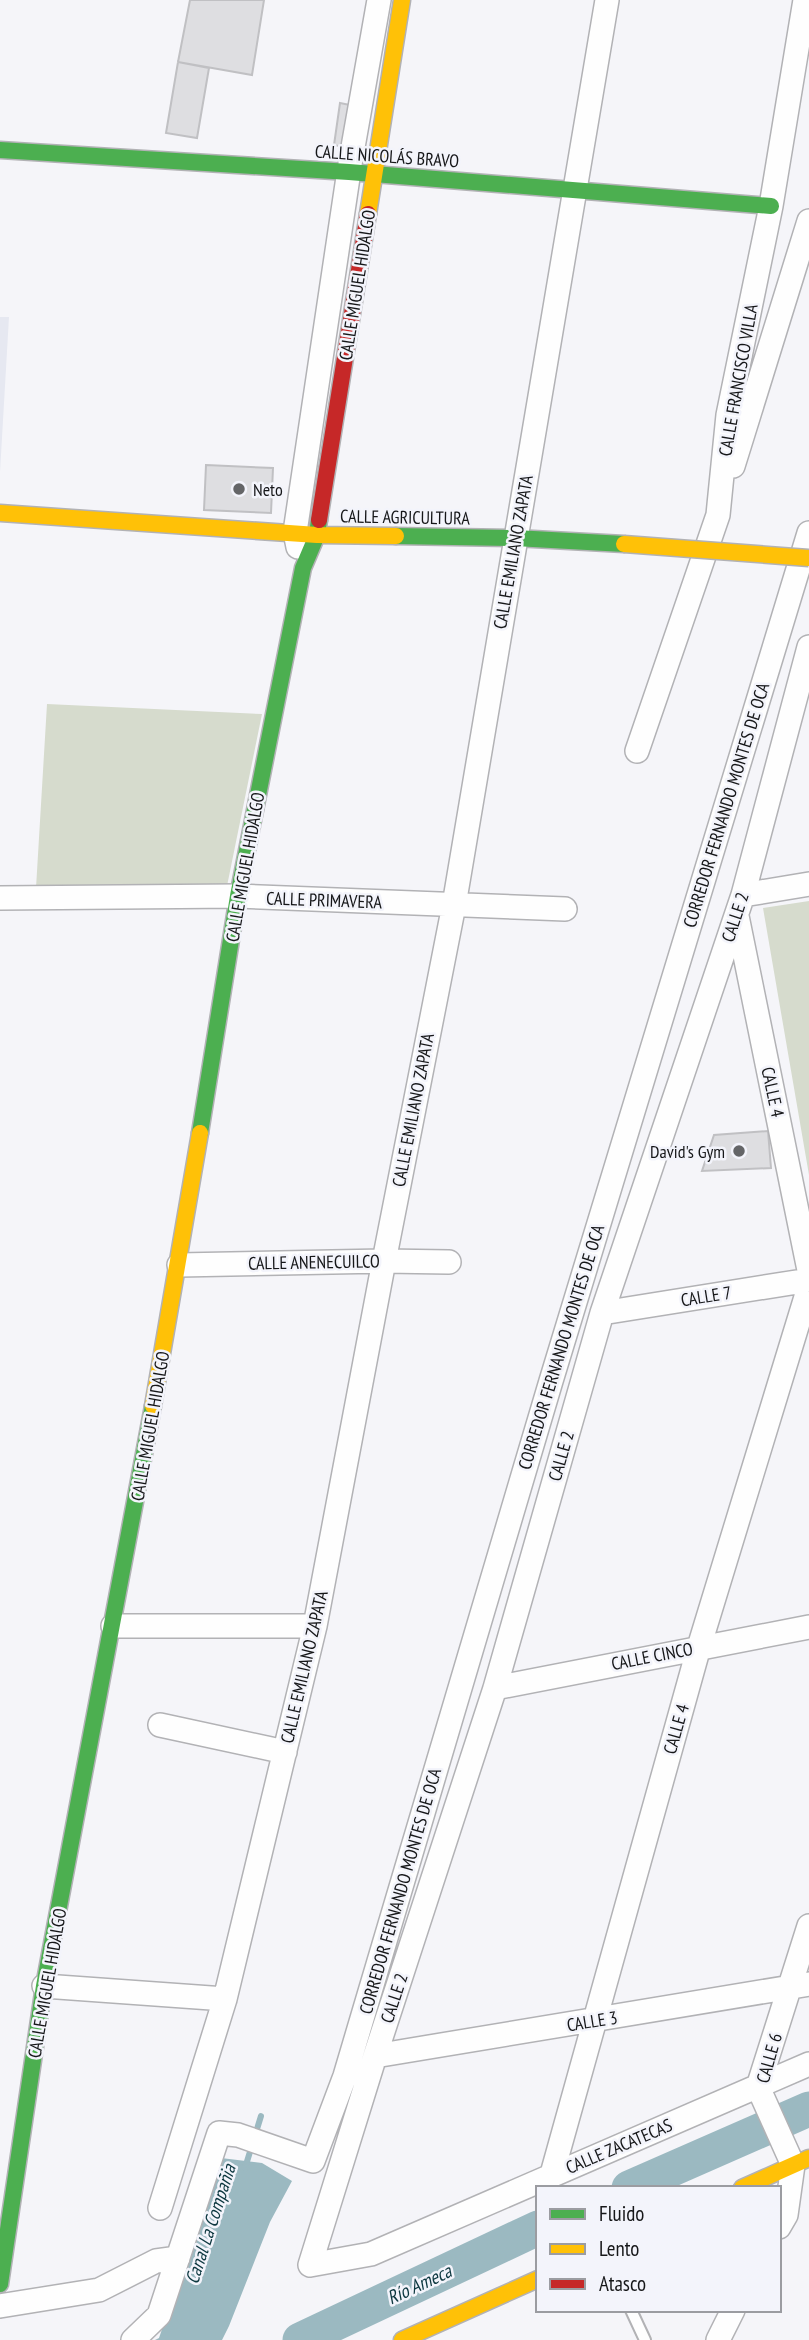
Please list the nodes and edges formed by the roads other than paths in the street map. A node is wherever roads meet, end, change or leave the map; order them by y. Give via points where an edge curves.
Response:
1 (379, 0) edge
2 (402, 0) edge
3 (607, 0) edge
4 (805, 0) edge
5 (0, 150) edge
6 (349, 172) junction
7 (375, 175) junction
8 (575, 190) junction
9 (771, 206) junction
10 (809, 221) edge
11 (0, 513) edge
12 (718, 515) junction
13 (809, 533) edge
14 (306, 534) junction
15 (515, 538) junction
16 (809, 558) edge
17 (303, 568) joint
18 (809, 647) edge
19 (637, 751) dead end
20 (809, 884) edge
21 (238, 896) junction
22 (0, 898) edge
23 (740, 904) junction
24 (454, 905) junction
25 (565, 909) dead end
26 (384, 1261) junction
27 (449, 1262) dead end
28 (179, 1265) junction
29 (809, 1270) edge
30 (809, 1280) edge
31 (809, 1287) edge
32 (602, 1312) junction
33 (113, 1626) junction
34 (315, 1626) junction
35 (809, 1627) edge
36 (699, 1647) junction
37 (495, 1688) junction
38 (160, 1725) dead end
39 (285, 1752) junction
40 (809, 1926) edge
41 (44, 1986) junction
42 (800, 1986) edge
43 (225, 1999) junction
44 (595, 2020) junction
45 (375, 2056) junction
46 (809, 2064) edge
47 (758, 2087) junction
48 (365, 2088) junction
49 (335, 2103) junction
50 (796, 2157) edge
51 (552, 2174) junction
52 (745, 2186) edge
53 (160, 2208) dead end
54 (781, 2224) edge
55 (178, 2258) junction
56 (310, 2265) joint
57 (536, 2280) edge
58 (0, 2284) edge
59 (0, 2306) edge
60 (632, 2312) edge
61 (732, 2312) edge
62 (133, 2340) edge
63 (402, 2340) edge
64 (645, 2340) edge
65 (718, 2340) edge

1 - 6 street, CALLE MIGUEL HIDALGO
2 - 7 street, CALLE MIGUEL HIDALGO
3 - 8 street, CALLE EMILIANO ZAPATA
4 - 9 street, CALLE FRANCISCO VILLA
5 - 6 street, CALLE NICOLÁS BRAVO
6 - 7 street, CALLE NICOLÁS BRAVO
6 - 14 street, CALLE MIGUEL HIDALGO
7 - 8 street, CALLE NICOLÁS BRAVO
7 - 14 street, CALLE MIGUEL HIDALGO
8 - 9 street, CALLE NICOLÁS BRAVO
8 - 15 street, CALLE EMILIANO ZAPATA
9 - 12 street, CALLE FRANCISCO VILLA via 728,415
10 - 12 street
11 - 14 street, CALLE AGRICULTURA
12 - 19 street, CALLE FRANCISCO VILLA
13 - 49 street, CORREDOR FERNANDO MONTES DE OCA
14 - 15 street, CALLE AGRICULTURA
14 - 17 street, CALLE MIGUEL HIDALGO
15 - 16 street, CALLE AGRICULTURA, bridge
15 - 24 street, CALLE EMILIANO ZAPATA
17 - 21 street, CALLE MIGUEL HIDALGO
18 - 23 street, CALLE 2
20 - 23 street
21 - 22 street, CALLE PRIMAVERA
21 - 24 street, CALLE PRIMAVERA
21 - 28 street, CALLE MIGUEL HIDALGO
23 - 29 street, CALLE 4
23 - 32 street, CALLE 2
24 - 25 street, CALLE PRIMAVERA
24 - 26 street, CALLE EMILIANO ZAPATA
26 - 27 street, CALLE ANENECUILCO
26 - 28 street, CALLE ANENECUILCO
26 - 34 street, CALLE EMILIANO ZAPATA
28 - 33 street, CALLE MIGUEL HIDALGO
30 - 32 street, CALLE 7
31 - 36 street, CALLE 4
32 - 37 street, CALLE 2
33 - 34 street
33 - 41 street, CALLE MIGUEL HIDALGO
34 - 39 street, CALLE EMILIANO ZAPATA
35 - 36 street, CALLE CINCO
36 - 37 street, CALLE CINCO
36 - 44 street, CALLE 4
37 - 45 street, CALLE 2
38 - 39 street
39 - 43 street, CALLE EMILIANO ZAPATA
40 - 42 street, CALLE 6
41 - 43 street
41 - 58 street, CALLE MIGUEL HIDALGO
42 - 44 street, CALLE 3
42 - 47 street, CALLE 6
43 - 53 street, CALLE EMILIANO ZAPATA
44 - 45 street, CALLE 3
44 - 51 street, CALLE 4
45 - 48 street, CALLE 2
46 - 47 street, CALLE ZACATECAS
47 - 50 street, CALLE 6
47 - 51 street, CALLE ZACATECAS
48 - 49 street
48 - 56 street, CALLE 2
49 - 55 street, CORREDOR FERNANDO MONTES DE OCA via 313,2161 229,2134
50 - 52 street
50 - 54 street
51 - 56 street, CALLE ZACATECAS via 371,2254
55 - 59 street via 156,2261 99,2290
55 - 62 street via 159,2315
57 - 63 street
60 - 64 lane
61 - 65 street

